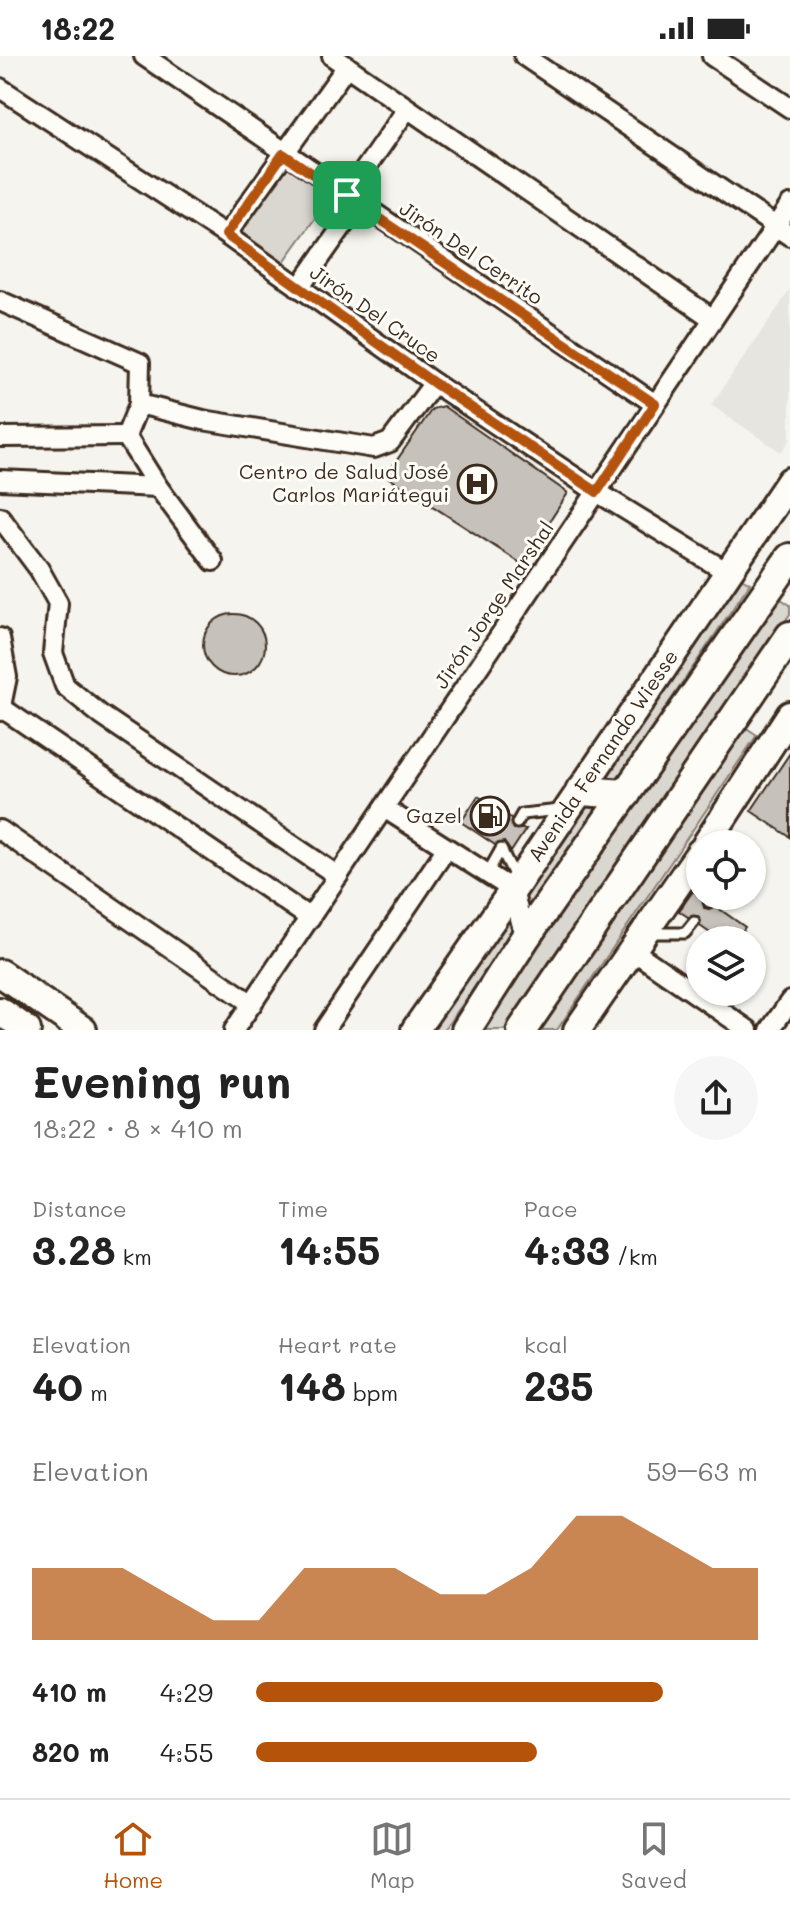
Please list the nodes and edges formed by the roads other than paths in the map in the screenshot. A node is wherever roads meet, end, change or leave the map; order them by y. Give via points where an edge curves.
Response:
1 (144, 56) edge
2 (524, 56) edge
3 (712, 56) edge
4 (339, 61) edge
5 (0, 88) edge
6 (790, 108) edge
7 (407, 109) junction
8 (283, 154) junction
9 (353, 199) junction
10 (790, 205) edge
11 (783, 231) edge
12 (226, 235) junction
13 (299, 288) junction
14 (0, 301) edge
15 (713, 319) junction
16 (434, 383) junction
17 (139, 404) junction
18 (655, 404) junction
19 (126, 436) junction
20 (2, 442) edge
21 (0, 480) edge
22 (790, 481) edge
23 (158, 487) junction
24 (597, 492) junction
25 (0, 517) edge
26 (790, 558) edge
27 (213, 561) dead end
28 (727, 572) junction
29 (790, 636) edge
30 (0, 638) edge
31 (1, 710) edge
32 (790, 715) edge
33 (626, 794) junction
34 (574, 800) junction
35 (384, 808) junction
36 (517, 823) dead end
37 (0, 830) edge
38 (715, 830) edge
39 (446, 849) junction
40 (686, 872) edge
41 (487, 874) junction
42 (338, 876) junction
43 (516, 887) junction
44 (310, 918) junction
45 (694, 922) dead end
46 (525, 938) junction
47 (638, 942) junction
48 (0, 973) edge
49 (790, 1002) edge
50 (252, 1004) junction
51 (0, 1011) edge
52 (27, 1030) edge
53 (83, 1030) edge
54 (234, 1030) edge
55 (324, 1030) edge
56 (415, 1030) edge
57 (466, 1030) edge
58 (522, 1030) edge
59 (577, 1030) edge
60 (748, 1030) edge
61 (770, 1030) edge

1 - 8 street, Jirón Del Cerrito
2 - 11 street
3 - 6 street
4 - 7 street
4 - 8 street
5 - 12 street, Jirón Del Cruce
7 - 9 street
7 - 15 street
8 - 9 street, Jirón Del Cerrito
8 - 12 street
9 - 13 street
9 - 18 street, Jirón Del Cerrito
10 - 11 street, Jirón Jorge Marshal
11 - 15 street, Jirón Jorge Marshal
12 - 13 street, Jirón Del Cruce
13 - 16 street, Jirón Del Cruce
14 - 17 street via 136,360
15 - 18 street, Jirón Jorge Marshal
16 - 17 street via 390,442 374,448
16 - 24 street, Jirón Del Cruce
17 - 19 street
18 - 24 street, Jirón Jorge Marshal
19 - 20 street
19 - 23 street
21 - 23 street
22 - 28 main road, Avenida Fernando Wiesse
23 - 27 street
24 - 28 street, Jirón Del Cruce
24 - 35 street, Jirón Jorge Marshal
25 - 42 street via 58,603 53,653 65,686
26 - 33 main road, Avenida Fernando Wiesse
28 - 34 main road, Avenida Fernando Wiesse
29 - 58 main road
30 - 31 street via 7,677
31 - 44 street
32 - 38 main road
33 - 34 main road
33 - 46 main road, Avenida Fernando Wiesse
34 - 36 lane via 522,814
34 - 43 main road, Avenida Fernando Wiesse
35 - 39 street
35 - 42 street, Jirón Jorge Marshal
37 - 50 street
39 - 41 street
39 - 55 street
40 - 47 main road
41 - 43 street
41 - 43 lane via 501,850
42 - 44 street, Jirón Jorge Marshal
43 - 46 street
43 - 56 main road, Avenida Fernando Wiesse
44 - 50 street, Jirón Jorge Marshal
45 - 47 lane via 685,933
46 - 57 main road, Avenida Fernando Wiesse
47 - 59 main road
47 - 60 street
48 - 53 main road
49 - 61 street
50 - 54 street, Jirón Jorge Marshal
51 - 52 main road

